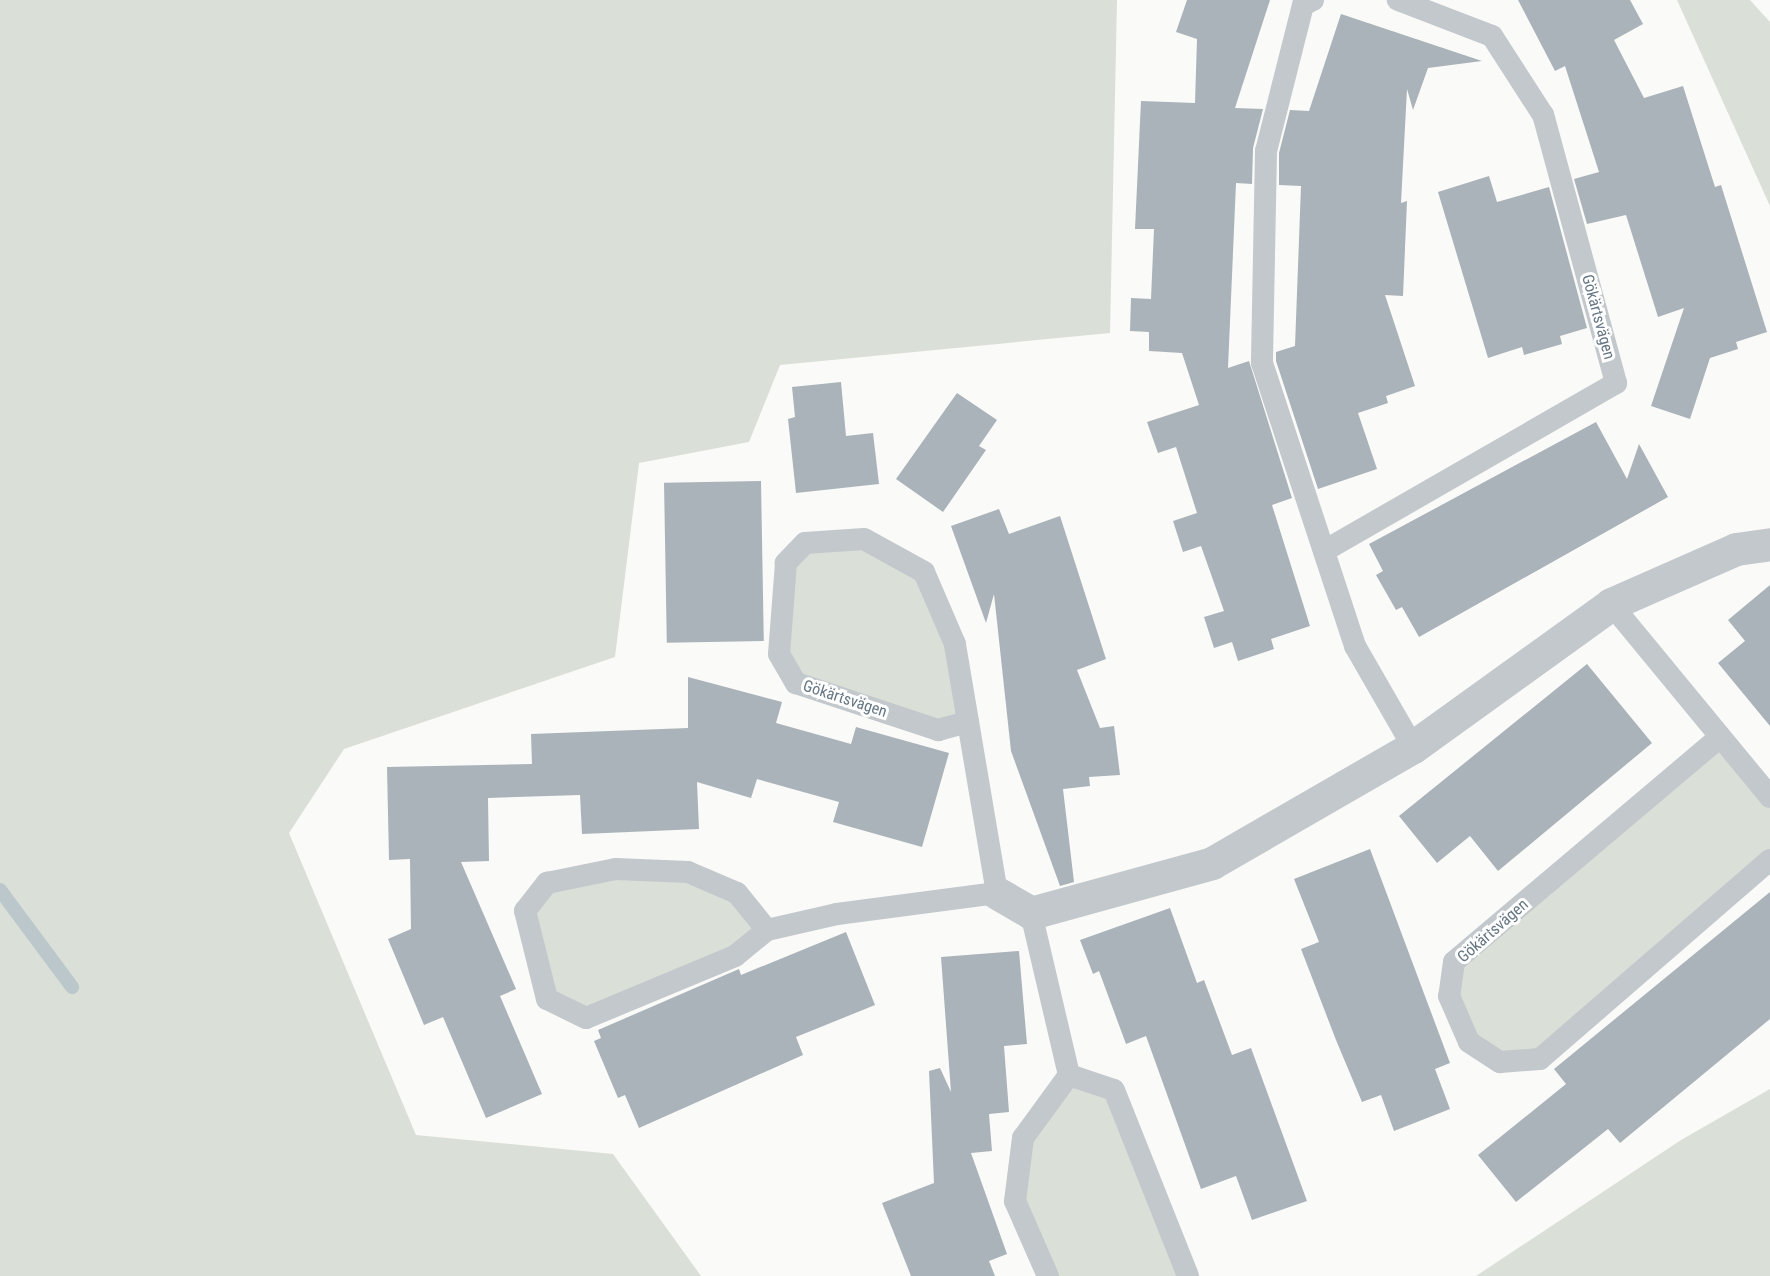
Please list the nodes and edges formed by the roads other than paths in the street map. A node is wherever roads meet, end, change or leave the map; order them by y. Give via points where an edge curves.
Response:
1 (1313, 0) edge
2 (1398, 0) edge
3 (1770, 544) edge
4 (1324, 551) junction
5 (1611, 604) junction
6 (968, 722) junction
7 (1720, 737) junction
8 (1413, 747) junction
9 (1770, 797) edge
10 (1770, 860) edge
11 (997, 893) junction
12 (1031, 913) junction
13 (767, 930) junction
14 (1069, 1075) junction
15 (1048, 1276) edge
16 (1188, 1276) edge

1 - 4 lane via 1303,5 1266,151 1262,363
2 - 4 lane, Gökärtsvägen via 1492,36 1543,115 1616,383
3 - 5 street via 1736,549
4 - 8 lane via 1355,646
5 - 7 lane
5 - 8 street
6 - 6 lane, Gökärtsvägen via 955,644 924,572 864,539 805,543 786,563 779,654 796,683 938,730
6 - 11 lane, Gökärtsvägen
7 - 9 lane
7 - 10 lane, Gökärtsvägen via 1455,962 1449,996 1469,1042 1500,1062 1540,1059
8 - 12 street via 1212,863
11 - 12 street
11 - 13 lane via 837,914
12 - 14 lane
13 - 13 lane via 737,893 688,872 616,869 547,883 525,911 546,999 586,1018 735,956
14 - 15 lane via 1023,1138 1015,1201
14 - 16 lane via 1114,1090

